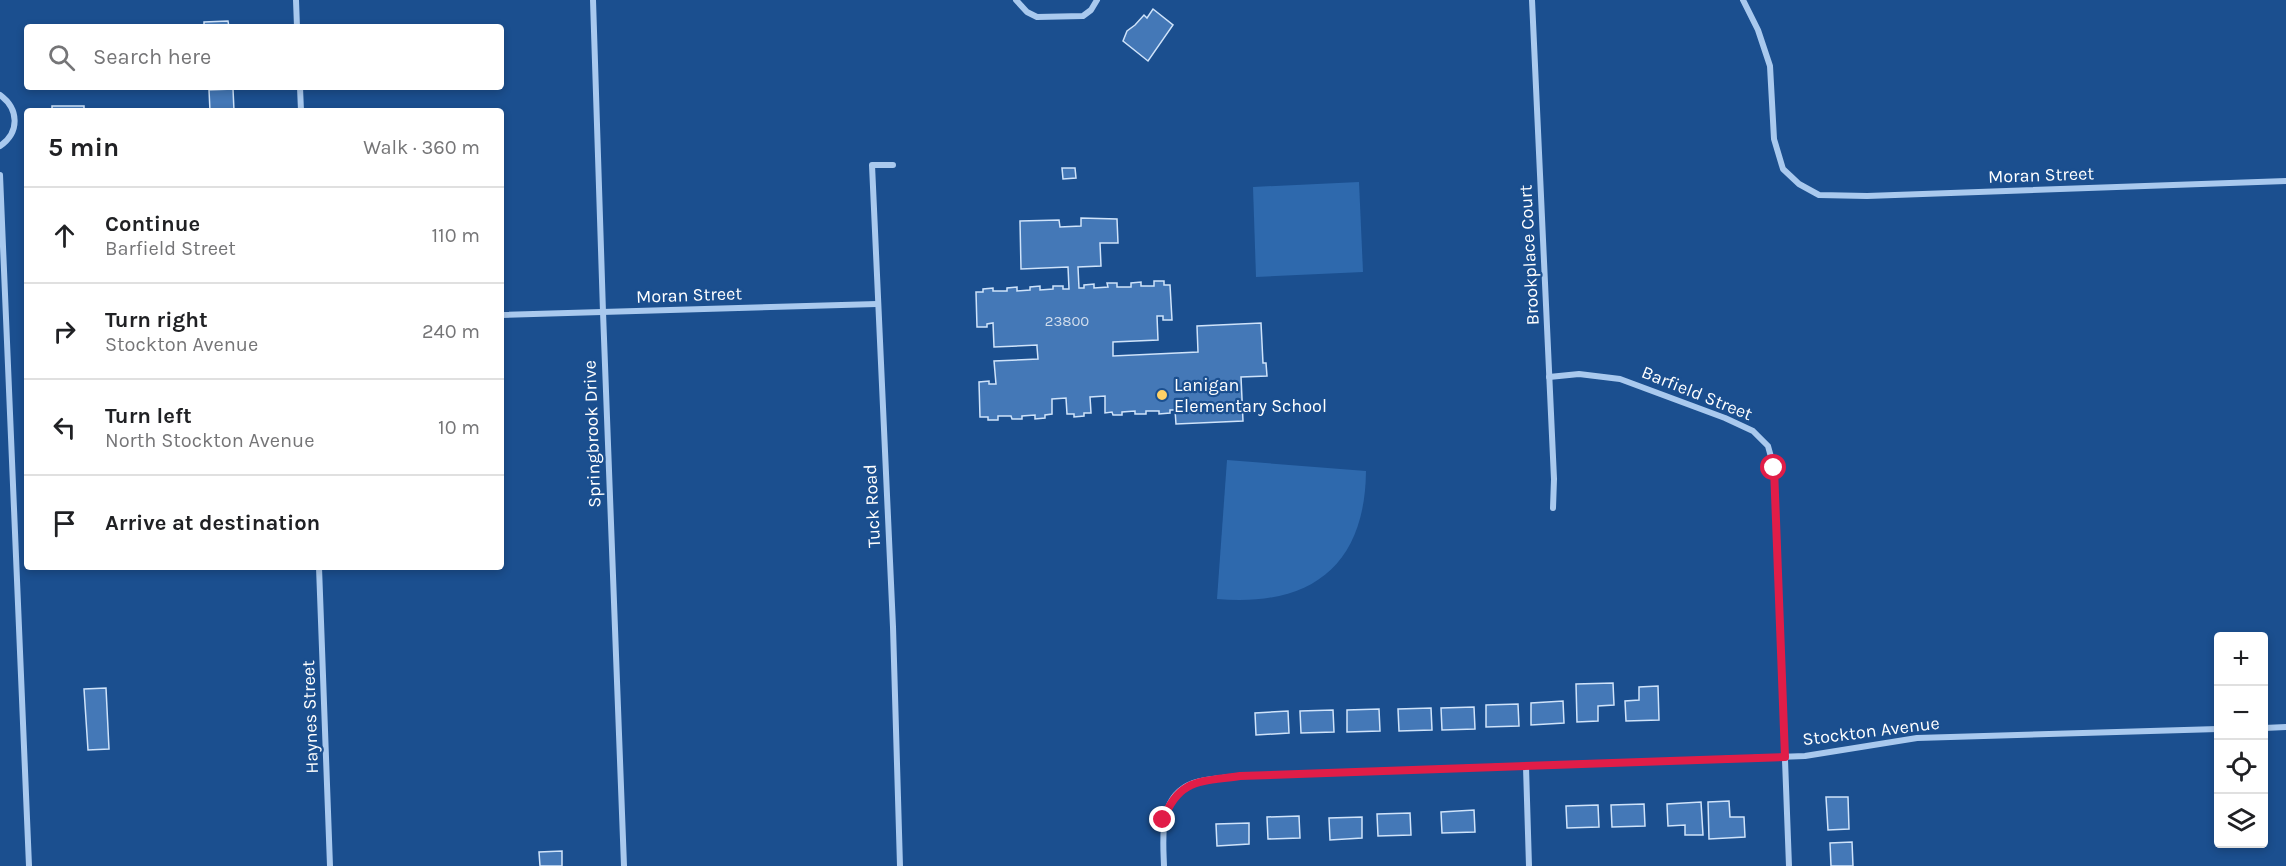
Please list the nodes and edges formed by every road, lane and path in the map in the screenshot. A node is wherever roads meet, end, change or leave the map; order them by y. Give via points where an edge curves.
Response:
1 (296, 0) edge
2 (593, 0) edge
3 (1016, 0) edge
4 (1097, 0) edge
5 (1532, 0) edge
6 (1743, 0) edge
7 (297, 24) edge
8 (300, 90) edge
9 (0, 95) edge
10 (301, 108) edge
11 (0, 146) edge
12 (893, 165) dead end
13 (0, 175) edge
14 (2286, 182) edge
15 (878, 304) junction
16 (603, 312) junction
17 (504, 315) edge
18 (1549, 377) junction
19 (1553, 508) dead end
20 (319, 570) edge
21 (2286, 727) edge
22 (2268, 728) edge
23 (2214, 729) edge
24 (1785, 757) junction
25 (1526, 767) junction
26 (29, 866) edge
27 (330, 866) edge
28 (624, 866) edge
29 (900, 866) edge
30 (1164, 866) edge
31 (1529, 866) edge
32 (1789, 866) edge

1 - 7 street
2 - 16 street, Springbrook Drive
3 - 4 street via 1037,17 1083,16
5 - 18 street, Brookplace Court
6 - 14 street, Moran Street via 1770,66 1774,139 1784,169 1799,184 1819,195
8 - 10 street
9 - 11 street via 13,110 15,120 10,138
12 - 15 street, Tuck Road via 872,165
13 - 26 street
15 - 16 street, Moran Street
15 - 29 street, Tuck Road
16 - 17 street, Moran Street
16 - 28 street, Springbrook Drive
18 - 19 street, Brookplace Court
18 - 24 street, Barfield Street via 1579,374 1620,379 1734,422 1753,431 1768,446 1774,468
20 - 27 street, Haynes Street
21 - 22 street
23 - 24 street, Stockton Avenue via 1928,737
24 - 25 street, Stockton Avenue
24 - 32 street, Barfield Street
25 - 30 street, Stockton Avenue via 1240,776 1194,783 1173,797 1163,820
25 - 31 street

